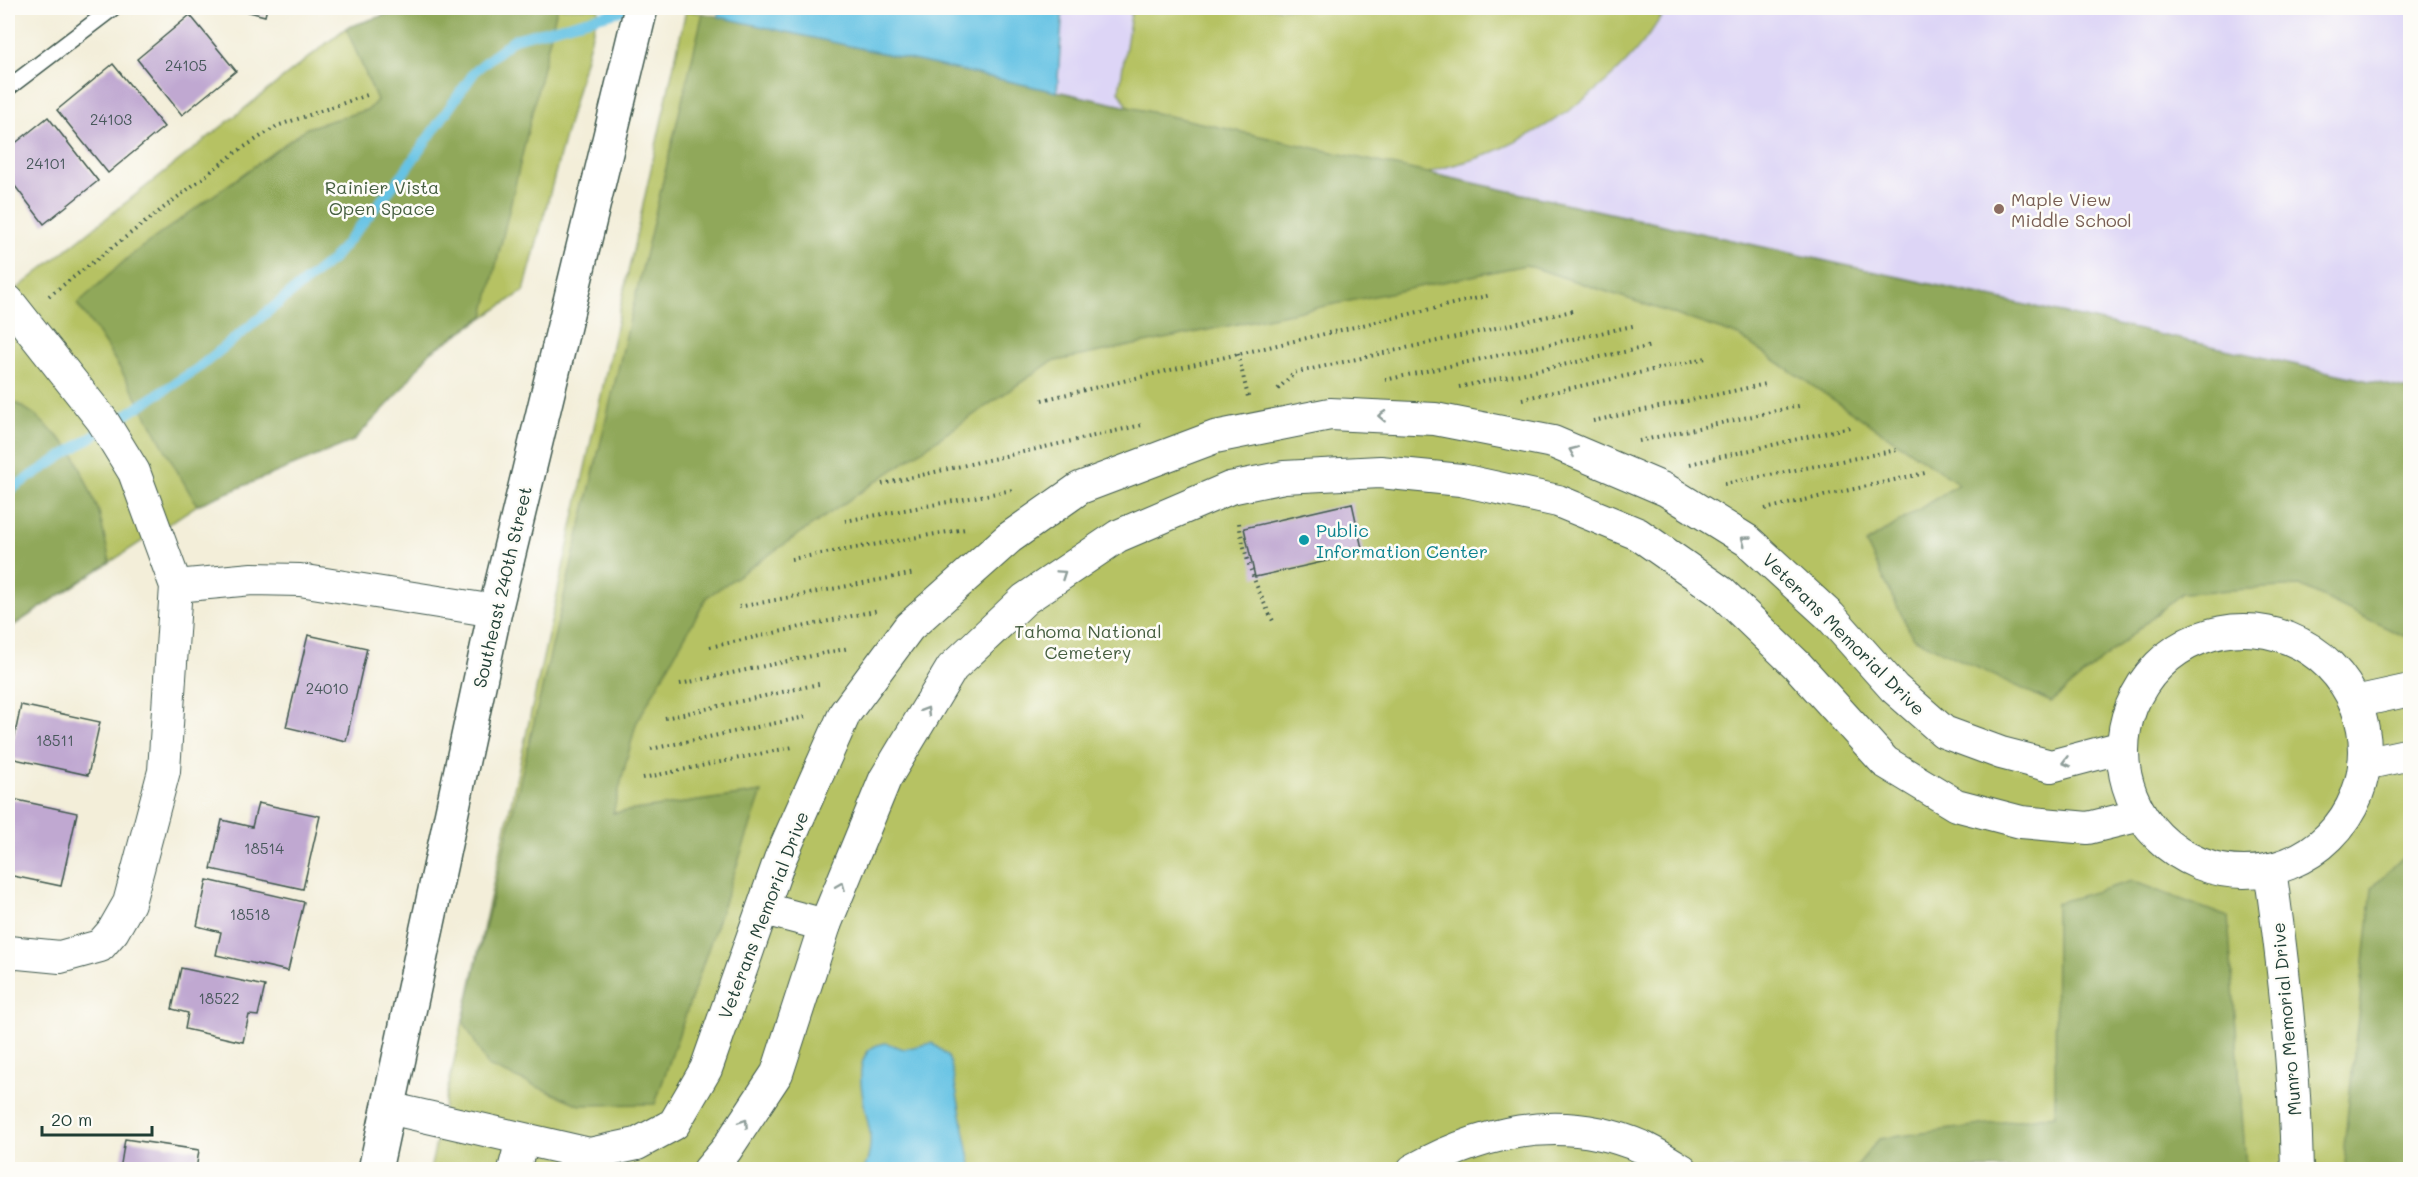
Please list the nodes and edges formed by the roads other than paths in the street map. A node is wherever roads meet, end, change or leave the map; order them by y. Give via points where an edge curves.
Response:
1 (113, 8) edge
2 (641, 8) edge
3 (8, 88) edge
4 (15, 310) edge
5 (176, 586) junction
6 (495, 611) junction
7 (2410, 690) edge
8 (2355, 702) junction
9 (2123, 747) junction
10 (2410, 754) edge
11 (2364, 764) junction
12 (2141, 815) junction
13 (2270, 869) junction
14 (764, 909) junction
15 (825, 925) junction
16 (8, 952) edge
17 (388, 1108) junction
18 (522, 1140) junction
19 (375, 1170) edge
20 (514, 1170) edge
21 (709, 1170) edge
22 (1413, 1170) edge
23 (1682, 1170) edge
24 (2297, 1170) edge

1 - 3 lane
2 - 6 main road, Southeast 240th Street
4 - 5 street via 102,420 134,472
5 - 6 street via 252,579 300,580
5 - 16 street via 164,771 129,903 100,946 60,957
6 - 17 main road, Southeast 240th Street
7 - 8 street
8 - 9 street via 2338,674 2314,652 2285,637 2254,630 2221,631 2190,642 2163,660 2142,685 2128,714
8 - 11 street via 2363,732
9 - 12 street via 2127,782
9 -> 14 street, Veterans Memorial Drive via 2051,766 1944,732 1894,688 1830,616 1748,541 1673,495 1552,442 1435,419 1329,414 1215,437 1080,488 1009,538 902,636 850,707 780,859
10 - 11 street
11 - 13 street via 2356,795 2340,824 2309,853
12 - 13 street via 2157,835 2197,862 2236,871
15 -> 12 street via 885,779 952,668 1025,599 1118,536 1230,488 1294,476 1380,472 1461,480 1558,501 1638,534 1721,592 1797,665 1885,762 1956,806 2021,822 2088,828
13 - 24 street, Munro Memorial Drive via 2287,991 2296,1092
14 - 15 street
14 - 18 street, Veterans Memorial Drive via 706,1068 674,1124 637,1144 590,1154
21 -> 15 street via 777,1073
17 - 18 street, Veterans Memorial Drive
17 - 19 main road, Southeast 240th Street
18 - 20 street
22 - 23 street via 1444,1153 1512,1131 1579,1129 1642,1147

